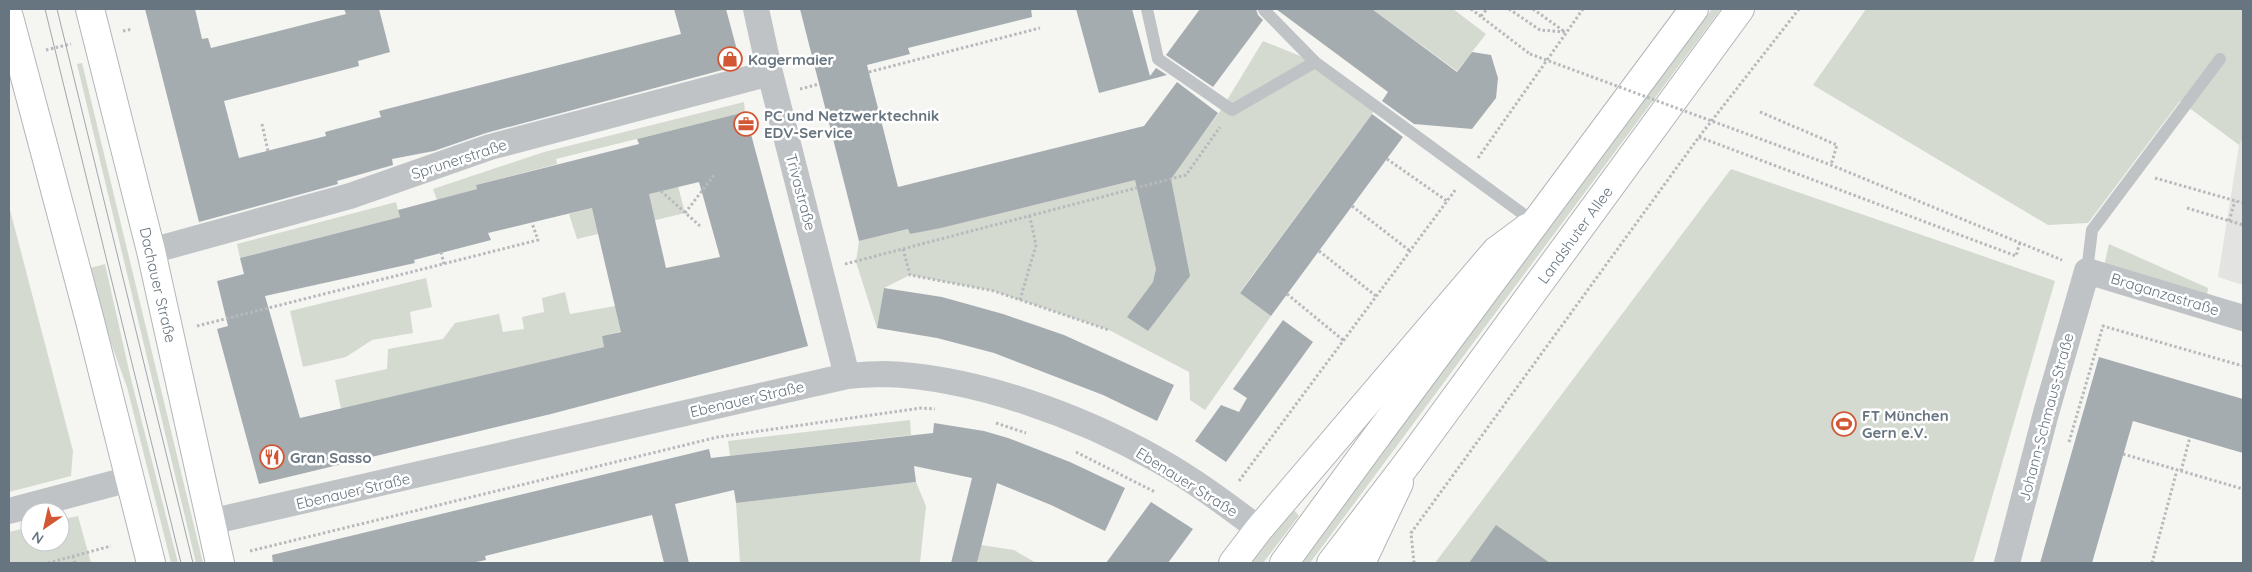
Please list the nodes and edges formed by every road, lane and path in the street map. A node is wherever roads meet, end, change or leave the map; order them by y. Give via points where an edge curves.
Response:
1 (90, 9) edge
2 (756, 9) edge
3 (1147, 9) edge
4 (1471, 9) edge
5 (1487, 9) edge
6 (1509, 9) edge
7 (1533, 9) edge
8 (1583, 9) edge
9 (1694, 9) edge
10 (1740, 9) edge
11 (1799, 9) edge
12 (1264, 10) dead end
13 (1481, 16) junction
14 (9, 17) edge
15 (1040, 28) dead end
16 (1565, 32) junction
17 (2220, 59) dead end
18 (1316, 62) junction
19 (869, 72) dead end
20 (770, 73) junction
21 (1232, 110) junction
22 (1760, 112) dead end
23 (262, 124) dead end
24 (1699, 138) junction
25 (268, 151) dead end
26 (1387, 159) dead end
27 (1832, 165) junction
28 (1468, 172) junction
29 (2136, 172) junction
30 (715, 174) dead end
31 (661, 191) dead end
32 (1446, 201) junction
33 (2236, 201) junction
34 (2243, 203) edge
35 (1352, 206) dead end
36 (2187, 208) dead end
37 (685, 213) junction
38 (1029, 214) junction
39 (2229, 221) junction
40 (1534, 222) junction
41 (532, 223) dead end
42 (2243, 225) edge
43 (700, 226) dead end
44 (2020, 242) junction
45 (903, 249) junction
46 (151, 251) junction
47 (1319, 251) dead end
48 (1410, 251) junction
49 (441, 252) dead end
50 (444, 264) junction
51 (821, 269) junction
52 (2087, 271) junction
53 (1287, 294) dead end
54 (1376, 296) junction
55 (1020, 300) junction
56 (2243, 318) edge
57 (197, 326) dead end
58 (1109, 330) dead end
59 (1343, 340) junction
60 (2243, 366) edge
61 (847, 376) junction
62 (939, 409) dead end
63 (993, 422) dead end
64 (1030, 434) dead end
65 (2190, 437) dead end
66 (2070, 438) junction
67 (2076, 440) dead end
68 (2067, 447) dead end
69 (1074, 451) dead end
70 (2123, 454) dead end
71 (1409, 460) junction
72 (2179, 470) junction
73 (130, 479) junction
74 (2243, 489) edge
75 (1159, 494) dead end
76 (1230, 507) junction
77 (9, 511) edge
78 (210, 522) junction
79 (1259, 528) junction
80 (111, 546) dead end
81 (250, 551) dead end
82 (73, 556) junction
83 (48, 563) edge
84 (75, 563) edge
85 (151, 563) edge
86 (220, 563) edge
87 (1233, 563) edge
88 (1284, 563) edge
89 (1331, 563) edge
90 (1361, 563) edge
91 (1414, 563) edge
92 (2006, 563) edge
93 (2152, 563) edge

1 - 46 main road, Dachauer Straße
2 - 20 street, Trivastraße
3 - 21 lane via 1158,60
4 - 13 path
5 - 13 path
6 - 16 path via 1540,30
7 - 16 path
8 - 16 path
9 - 40 main road
10 - 71 main road, Landshuter Allee
11 - 24 path
12 - 18 lane
13 - 27 path, bridge via 1530,54
14 - 73 main road
15 - 19 path
16 - 28 path
17 - 29 lane
18 - 21 lane
18 - 28 lane
20 - 46 street, Sprunerstraße via 490,147 350,196
20 - 51 street, Trivastraße
21 - 38 path via 1186,175
22 - 27 path via 1837,145
23 - 25 path
24 - 44 path via 2016,256
24 - 91 path via 1411,533
26 - 32 path
27 - 44 path, bridge
28 - 32 path
28 - 40 lane
29 - 33 path
29 - 52 lane via 2092,230
30 - 37 path
31 - 37 path
32 - 48 path
33 - 34 path
33 - 39 path
35 - 48 path
36 - 39 path
37 - 43 path
38 - 45 path
38 - 55 path via 1036,245
39 - 42 path
40 - 79 main road via 1496,252
40 - 88 main road
41 - 50 path via 538,240
44 - 52 path
45 - 51 path
45 - 55 path via 910,275 994,291
46 - 78 main road, Dachauer Straße
47 - 54 path
48 - 54 path
49 - 50 path
50 - 57 path
51 - 61 street, Trivastraße
52 - 56 street, Braganzastraße
52 - 92 street, Johann-Schmaus-Straße
53 - 59 path
54 - 59 path
55 - 58 path
59 - 76 path via 1237,483
60 - 66 path via 2103,326
61 - 76 street, Ebenauer Straße via 884,374 934,379 1015,398 1088,426 1158,460
61 - 78 street, Ebenauer Straße
62 - 81 path via 921,408 718,437
63 - 64 path
65 - 72 path
66 - 67 path
66 - 68 path
69 - 75 path
70 - 72 path
71 - 89 main road, Landshuter Allee
71 - 90 main road, Landshuter Allee
72 - 74 path
72 - 93 path
73 - 77 street
73 - 85 main road
76 - 79 street, Ebenauer Straße
78 - 86 main road, Dachauer Straße
79 - 87 main road
80 - 82 path
82 - 83 path
82 - 84 path

